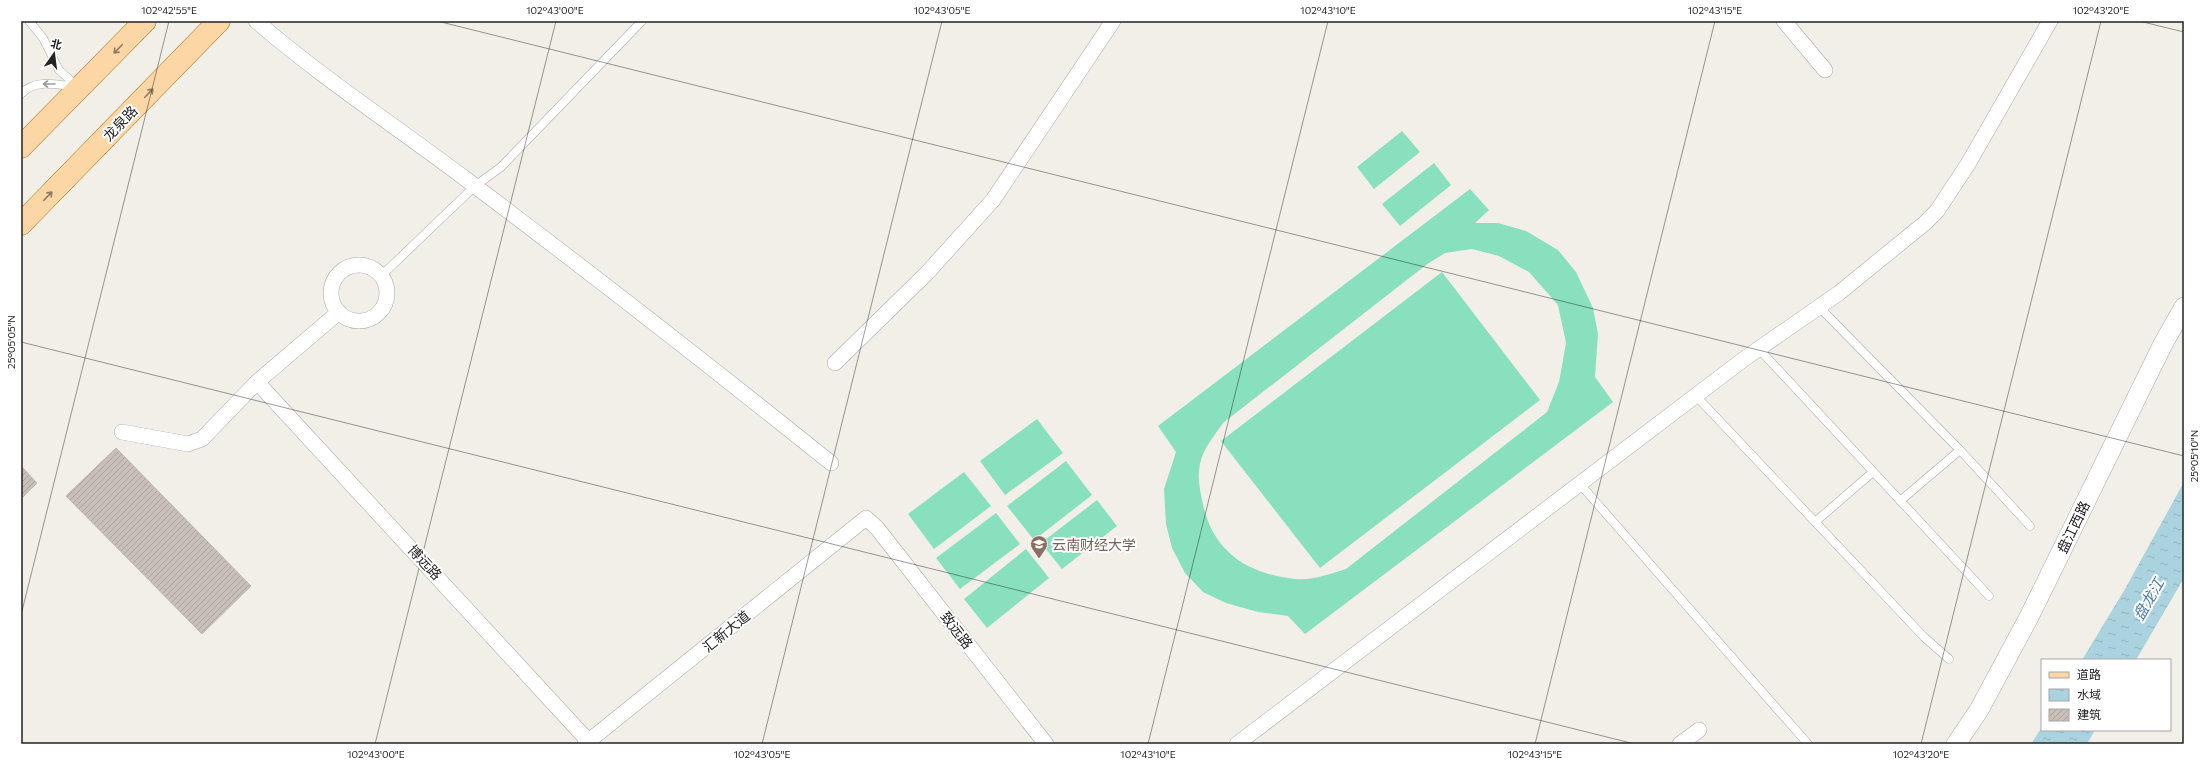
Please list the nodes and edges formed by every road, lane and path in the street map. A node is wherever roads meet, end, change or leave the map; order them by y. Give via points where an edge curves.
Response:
1 (29, 21) edge
2 (145, 21) edge
3 (219, 21) edge
4 (256, 21) edge
5 (642, 21) edge
6 (1113, 21) edge
7 (1784, 21) edge
8 (2050, 21) edge
9 (1825, 70) dead end
10 (80, 88) junction
11 (21, 94) edge
12 (21, 147) edge
13 (475, 186) junction
14 (21, 224) edge
15 (381, 276) junction
16 (1819, 307) junction
17 (2184, 307) edge
18 (339, 312) junction
19 (1759, 349) junction
20 (835, 363) dead end
21 (257, 382) junction
22 (1696, 396) junction
23 (122, 432) dead end
24 (1960, 450) junction
25 (831, 464) dead end
26 (1873, 472) junction
27 (1580, 484) junction
28 (1900, 501) junction
29 (866, 518) joint
30 (1815, 522) junction
31 (2030, 526) dead end
32 (1989, 596) dead end
33 (1949, 659) dead end
34 (1699, 730) dead end
35 (588, 743) edge
36 (1046, 744) edge
37 (1237, 744) edge
38 (1680, 744) edge
39 (1808, 744) edge
40 (1956, 744) edge

1 - 10 lane via 43,38 59,70
2 -> 10 main road
14 -> 3 main road, 龙泉路
4 - 13 street via 289,49
5 - 13 lane via 501,167
6 - 20 street via 993,200 927,273
7 - 9 street
8 - 16 street via 1968,164 1937,211
10 -> 11 lane via 48,83 28,87
10 - 12 main road
13 - 15 lane
13 - 25 street via 708,364
15 - 18 street via 386,286 387,298 378,314 370,319 357,321 346,318
15 - 18 street via 363,266 348,267 340,272 331,291 332,301
16 - 19 street
16 - 24 lane
17 - 40 street, 盘江西路 via 2159,352 2029,617 1979,710
18 - 21 street
19 - 22 street
19 - 26 lane
21 - 23 street via 202,439 188,444
21 - 35 street, 博远路
22 - 27 street
22 - 30 lane
24 - 28 lane
24 - 31 lane
26 - 28 lane
26 - 30 lane
27 - 37 street
27 - 39 lane
28 - 32 lane
29 - 35 street, 汇新大道
29 - 36 street, 致远路 via 877,528
30 - 33 lane via 1924,637
34 - 38 street

